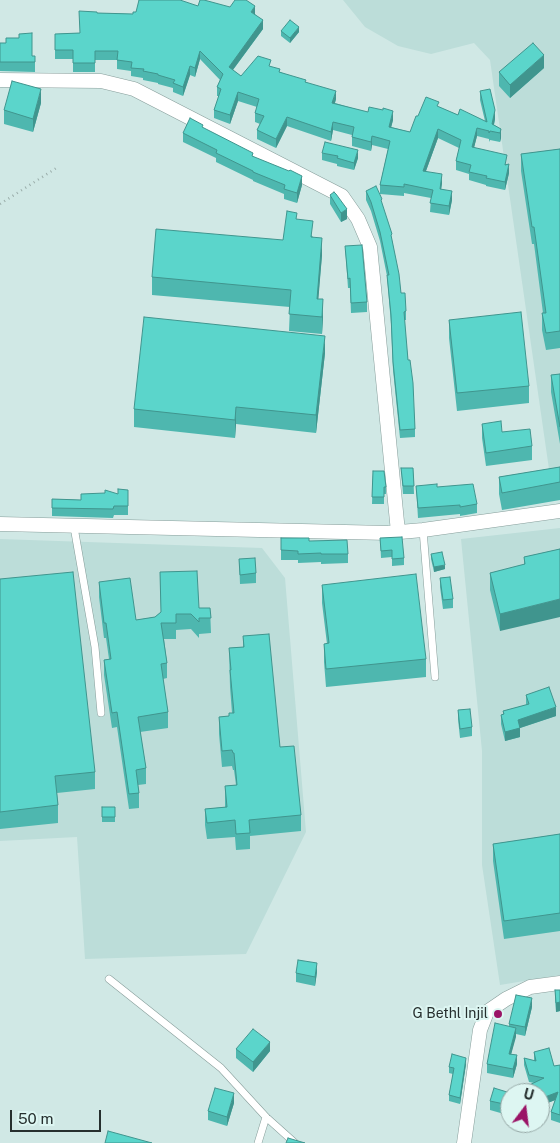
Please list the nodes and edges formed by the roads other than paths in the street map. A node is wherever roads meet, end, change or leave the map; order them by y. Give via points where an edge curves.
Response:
1 (0, 80) edge
2 (560, 511) edge
3 (0, 524) edge
4 (74, 527) junction
5 (423, 530) junction
6 (398, 532) junction
7 (435, 677) dead end
8 (101, 713) dead end
9 (109, 979) dead end
10 (560, 983) edge
11 (266, 1118) junction
12 (258, 1143) edge
13 (295, 1143) edge
14 (464, 1143) edge

1 - 6 street via 101,81 134,89 342,196 358,219 370,248
2 - 5 street
3 - 4 street
4 - 6 street
4 - 8 lane via 95,647
5 - 6 street
5 - 7 lane
9 - 11 lane via 221,1068
10 - 14 street via 530,987 488,1012 480,1030
11 - 12 lane
11 - 13 lane

